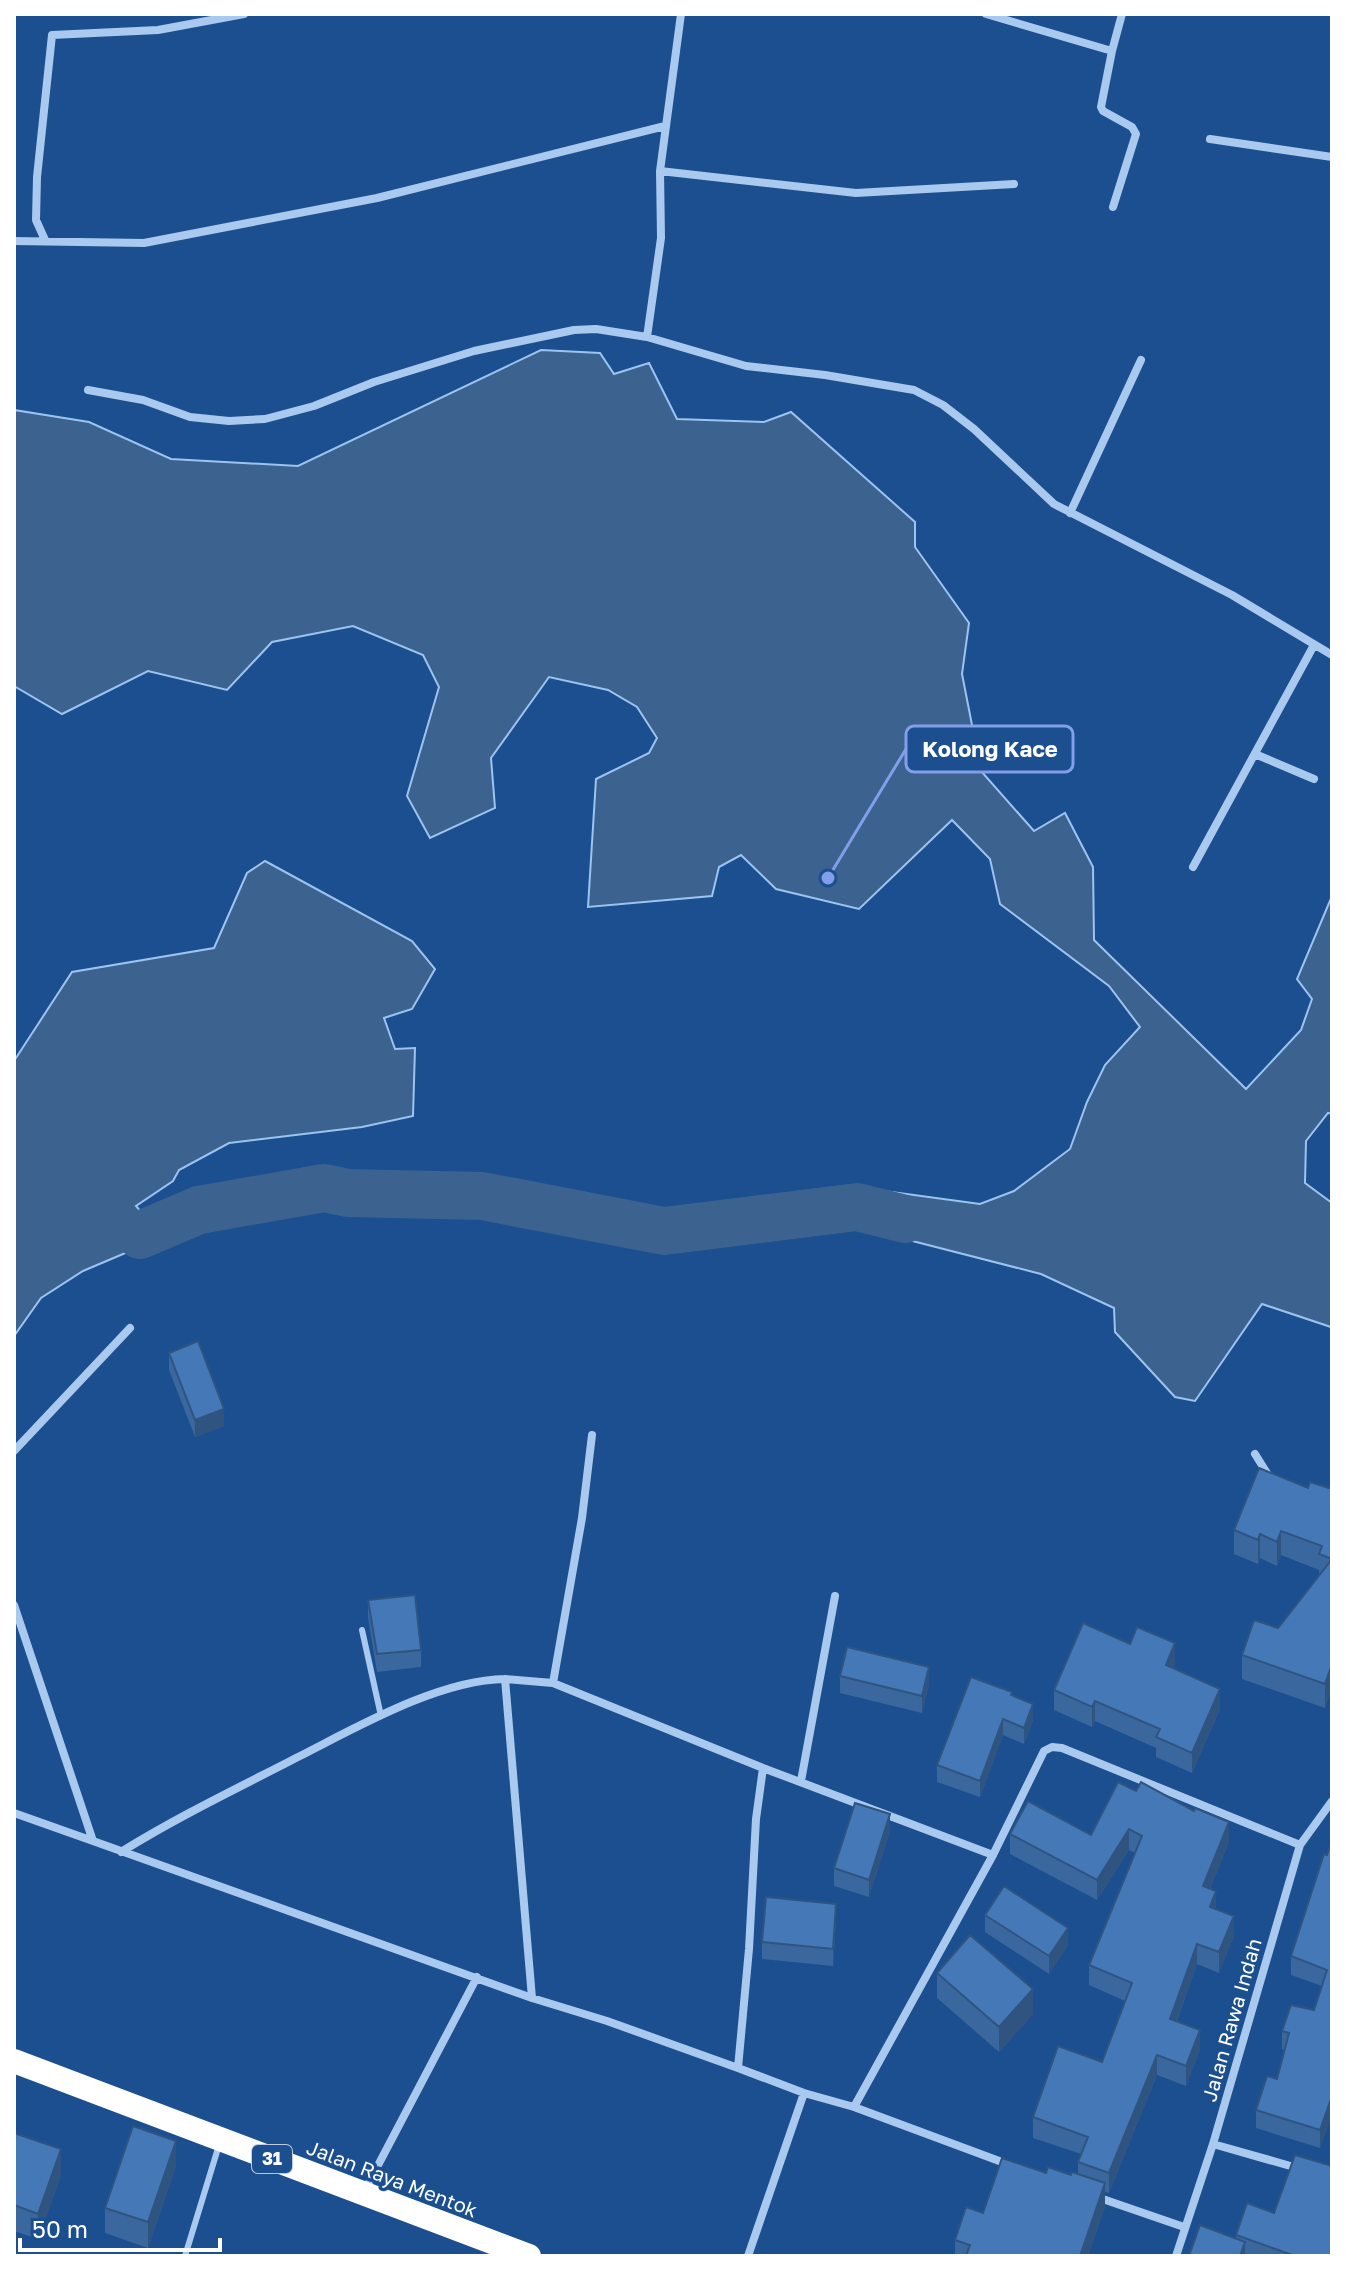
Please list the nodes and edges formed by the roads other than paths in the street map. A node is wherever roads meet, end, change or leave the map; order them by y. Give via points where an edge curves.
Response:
1 (192, 14) edge
2 (244, 14) edge
3 (681, 14) edge
4 (986, 14) edge
5 (1122, 14) edge
6 (191, 24) junction
7 (1112, 51) junction
8 (665, 126) junction
9 (1210, 139) dead end
10 (1332, 157) edge
11 (660, 171) junction
12 (1014, 184) dead end
13 (1113, 207) dead end
14 (45, 240) junction
15 (14, 241) edge
16 (647, 337) junction
17 (1141, 360) dead end
18 (88, 390) dead end
19 (1070, 513) junction
20 (1314, 645) junction
21 (1332, 655) edge
22 (1255, 754) junction
23 (1314, 779) dead end
24 (1193, 867) dead end
25 (130, 1328) dead end
26 (592, 1435) dead end
27 (14, 1451) edge
28 (1255, 1454) dead end
29 (1277, 1486) edge
30 (835, 1596) dead end
31 (14, 1605) edge
32 (362, 1630) dead end
33 (505, 1679) junction
34 (553, 1683) junction
35 (381, 1716) junction
36 (763, 1768) junction
37 (801, 1781) junction
38 (1332, 1801) edge
39 (14, 1813) edge
40 (93, 1841) junction
41 (1300, 1845) junction
42 (121, 1852) junction
43 (993, 1855) junction
44 (477, 1977) junction
45 (532, 1998) junction
46 (14, 2061) edge
47 (738, 2068) junction
48 (804, 2093) junction
49 (854, 2107) junction
50 (221, 2139) junction
51 (1213, 2144) junction
52 (1013, 2167) edge
53 (1317, 2174) edge
54 (363, 2194) junction
55 (1088, 2194) edge
56 (1184, 2227) junction
57 (185, 2256) edge
58 (529, 2256) edge
59 (748, 2256) edge
60 (1176, 2256) edge

1 - 6 street
2 - 6 street
3 - 8 street
4 - 7 street
5 - 7 street
6 - 14 street via 52,35 37,177 36,220
7 - 13 street via 1101,107 1136,134
8 - 11 street
8 - 14 street via 377,198 144,243
9 - 10 street
11 - 12 street via 856,193
11 - 16 street via 661,238
14 - 15 street
16 - 18 street via 574,330 474,351 265,419 190,417 143,400
16 - 19 street via 746,366 914,390 974,429
17 - 19 street
19 - 20 street via 1232,595
20 - 21 street
20 - 22 street
22 - 23 street
22 - 24 street
25 - 27 street
26 - 34 street
28 - 29 street
30 - 37 street
31 - 40 street
32 - 35 lane
33 - 34 street
33 - 35 street via 458,1686
33 - 45 street
34 - 36 street
35 - 42 street via 173,1820
36 - 37 street
36 - 47 street
37 - 43 street
38 - 41 street, Jalan Rawa Indah
39 - 40 street
40 - 42 street
41 - 43 street via 1052,1747 1044,1751
41 - 51 street, Jalan Rawa Indah
42 - 44 street
43 - 49 street
44 - 45 street
44 - 54 street
45 - 47 street
46 - 50 highway, Jalan Raya Mentok / 31
47 - 48 street
48 - 49 street
48 - 59 street
49 - 52 street
50 - 54 highway, Jalan Raya Mentok / 31
50 - 57 lane
51 - 53 street
51 - 56 street, Jalan Rawa Indah
54 - 58 highway, Jalan Raya Mentok / 31
55 - 56 street
56 - 60 street, Jalan Rawa Indah

